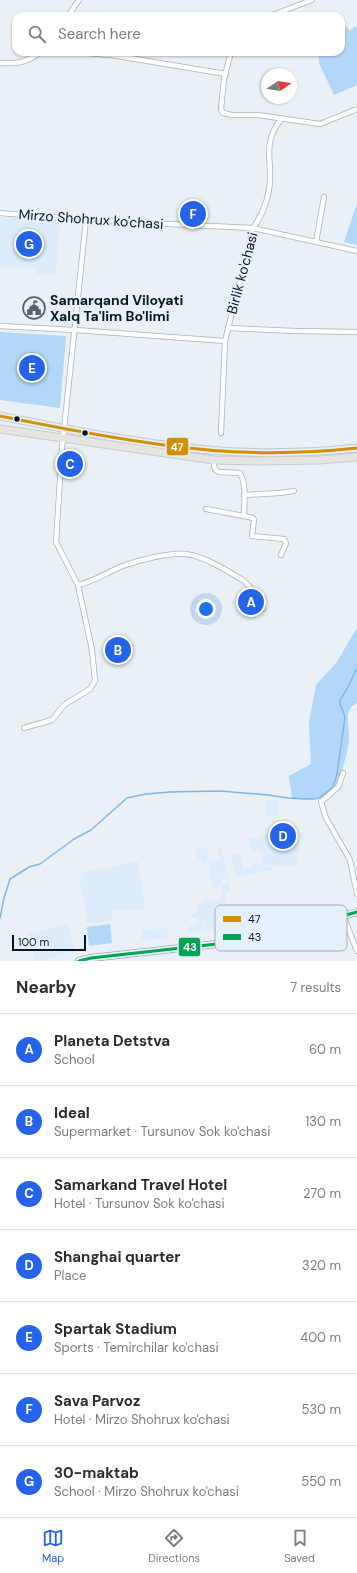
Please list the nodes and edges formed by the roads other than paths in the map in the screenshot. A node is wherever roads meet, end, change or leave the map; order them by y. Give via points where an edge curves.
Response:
1 (79, 0) edge
2 (312, 0) edge
3 (71, 12) edge
4 (280, 12) edge
5 (35, 56) edge
6 (118, 56) edge
7 (230, 56) edge
8 (0, 63) edge
9 (226, 74) junction
10 (357, 109) edge
11 (281, 119) junction
12 (324, 197) dead end
13 (0, 213) edge
14 (86, 220) junction
15 (253, 228) junction
16 (316, 242) junction
17 (357, 251) edge
18 (0, 326) edge
19 (228, 328) junction
20 (75, 330) junction
21 (357, 333) edge
22 (225, 341) junction
23 (0, 416) edge
24 (66, 425) junction
25 (0, 429) edge
26 (221, 433) dead end
27 (64, 437) junction
28 (357, 448) edge
29 (357, 457) edge
30 (214, 460) junction
31 (294, 491) dead end
32 (244, 495) junction
33 (206, 509) dead end
34 (244, 516) junction
35 (281, 555) dead end
36 (78, 585) junction
37 (263, 610) dead end
38 (24, 728) dead end
39 (343, 773) dead end
40 (357, 894) edge
41 (357, 912) edge
42 (347, 915) edge
43 (347, 926) edge
44 (215, 944) edge
45 (357, 951) edge
46 (79, 961) edge

1 - 3 street
2 - 4 street
5 - 8 street via 19,63
6 - 9 street
7 - 9 street
9 - 11 street via 221,112
10 - 11 street via 320,124
11 - 15 street, Birlik ko'chasi via 269,147 268,196 260,219
12 - 16 street
13 - 14 street, Mirzo Shohrux ko'chasi
14 - 15 street, Mirzo Shohrux ko'chasi
14 - 20 street
15 - 16 street, Mirzo Shohrux ko'chasi
15 - 19 street, Birlik ko'chasi
16 - 17 street, Mirzo Shohrux ko'chasi
18 - 20 street
19 - 21 street
19 - 22 street, Birlik ko'chasi
20 - 22 street
20 - 24 street
22 - 26 street, Birlik ko'chasi
23 - 24 main road
24 - 27 street
24 - 28 main road via 164,446 258,452 319,452
25 - 27 main road
27 - 30 main road
27 - 36 street via 56,542
29 - 30 main road via 319,460
30 - 32 street via 216,471 240,473
31 - 32 street
32 - 34 street
33 - 34 street
34 - 35 street via 254,519 253,537 285,541
36 - 37 street via 135,561 178,553 186,554 198,557 244,581
36 - 38 street via 92,650 94,685 64,705 52,720
39 - 40 street via 338,787 321,802 326,818 350,860
41 - 42 main road
43 - 45 street
44 - 46 main road

